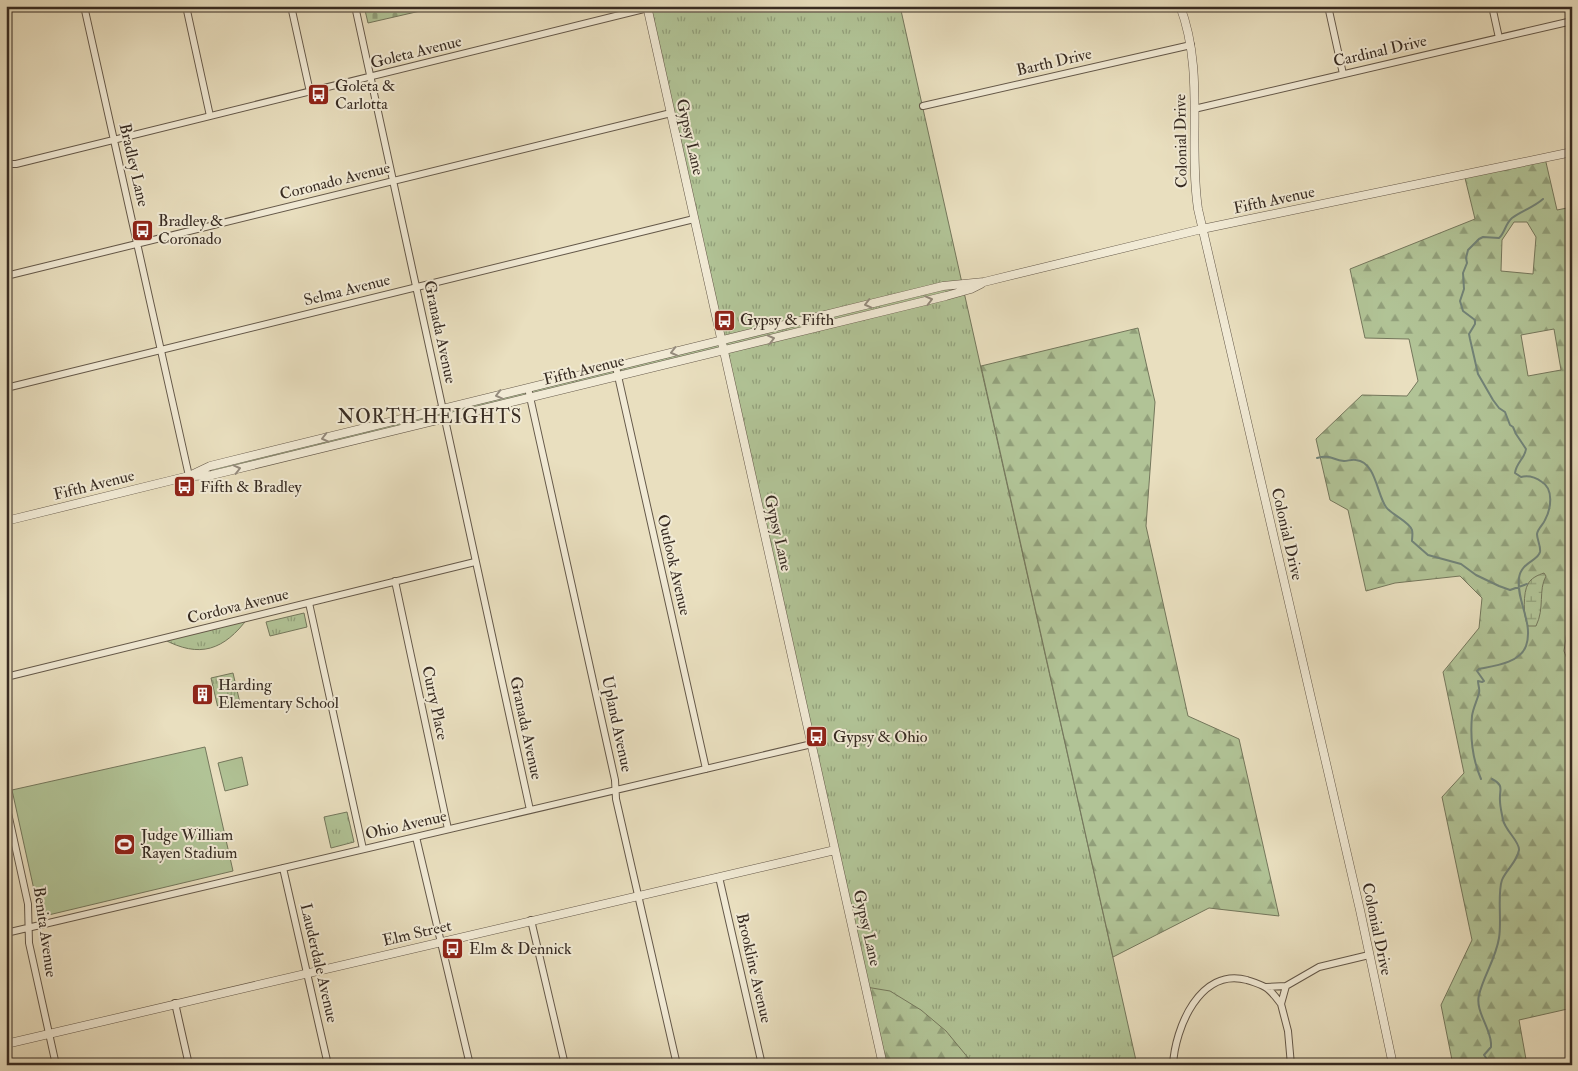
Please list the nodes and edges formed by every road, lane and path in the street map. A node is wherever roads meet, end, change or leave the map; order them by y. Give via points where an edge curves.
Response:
1 (84, 6) edge
2 (186, 6) edge
3 (291, 6) edge
4 (354, 6) edge
5 (656, 6) edge
6 (1180, 6) edge
7 (1328, 6) edge
8 (1492, 6) edge
9 (647, 7) edge
10 (1572, 21) edge
11 (1499, 38) junction
12 (1191, 44) junction
13 (1343, 74) junction
14 (370, 77) junction
15 (310, 92) junction
16 (923, 106) dead end
17 (1194, 109) junction
18 (671, 113) junction
19 (210, 116) junction
20 (114, 140) junction
21 (1572, 152) edge
22 (6, 164) edge
23 (393, 181) junction
24 (694, 219) junction
25 (1202, 229) junction
26 (137, 244) junction
27 (6, 276) edge
28 (984, 282) junction
29 (416, 287) junction
30 (721, 340) junction
31 (161, 350) junction
32 (724, 350) junction
33 (616, 367) junction
34 (618, 377) junction
35 (6, 388) edge
36 (528, 388) junction
37 (530, 398) junction
38 (442, 409) junction
39 (444, 418) junction
40 (189, 476) junction
41 (6, 521) edge
42 (475, 562) junction
43 (395, 582) junction
44 (309, 603) junction
45 (6, 677) edge
46 (812, 744) junction
47 (706, 769) junction
48 (616, 790) junction
49 (6, 804) edge
50 (530, 810) junction
51 (448, 829) junction
52 (416, 837) junction
53 (363, 850) junction
54 (835, 850) junction
55 (283, 868) junction
56 (719, 877) junction
57 (638, 896) junction
58 (531, 920) junction
59 (29, 928) junction
60 (6, 933) edge
61 (441, 942) junction
62 (1369, 954) junction
63 (307, 973) junction
64 (1286, 986) junction
65 (1266, 987) junction
66 (175, 1003) junction
67 (1281, 1004) junction
68 (49, 1034) junction
69 (6, 1044) edge
70 (56, 1065) edge
71 (189, 1065) edge
72 (328, 1065) edge
73 (470, 1065) edge
74 (564, 1065) edge
75 (677, 1065) edge
76 (762, 1065) edge
77 (883, 1065) edge
78 (1173, 1065) edge
79 (1291, 1065) edge
80 (1393, 1065) edge

1 - 20 street, Bradley Lane
2 - 19 street
3 - 15 street
4 - 14 street, Granada Avenue
5 - 9 street, Goleta Avenue
6 - 12 street, Colonial Drive
7 - 13 street
8 - 11 street
9 - 14 street, Goleta Avenue
9 - 18 street, Gypsy Lane
10 - 11 street, Cardinal Drive
11 - 13 street, Cardinal Drive
12 - 16 street, Barth Drive
12 - 17 street, Colonial Drive
13 - 17 street, Cardinal Drive
14 - 15 street, Goleta Avenue
14 - 23 street, Granada Avenue
15 - 19 street, Goleta Avenue
17 - 25 street, Colonial Drive via 1195,187
18 - 23 street, Coronado Avenue
18 - 24 street, Gypsy Lane
19 - 20 street, Goleta Avenue
20 - 22 street, Goleta Avenue
20 - 26 street, Bradley Lane
21 - 25 street, Fifth Avenue
23 - 26 street, Coronado Avenue
23 - 29 street, Granada Avenue
24 - 29 street, Selma Avenue
24 - 30 street, Gypsy Lane
25 - 28 street, Fifth Avenue
25 - 62 street, Colonial Drive
26 - 27 street, Coronado Avenue
26 - 31 street, Bradley Lane
28 -> 30 street, Fifth Avenue via 943,286
32 -> 28 street, Fifth Avenue via 946,296
29 - 31 street, Selma Avenue
29 - 38 street, Granada Avenue
30 - 32 street, Gypsy Lane
30 -> 33 street, Fifth Avenue
31 - 35 street, Selma Avenue
31 - 40 street, Bradley Lane
32 - 34 street, Fifth Avenue
32 - 46 street, Gypsy Lane
33 - 34 street, Outlook Avenue
33 - 36 street, Fifth Avenue
34 - 37 street, Fifth Avenue
34 - 47 street, Outlook Avenue
36 - 37 street, Upland Avenue
36 -> 38 street, Fifth Avenue
37 - 39 street, Fifth Avenue
37 - 48 street, Upland Avenue
38 - 39 street, Granada Avenue
38 -> 40 street, Fifth Avenue via 210,466
40 -> 39 street, Fifth Avenue via 212,476
39 - 42 street, Granada Avenue
40 - 41 street, Fifth Avenue
42 - 43 street, Cordova Avenue
42 - 50 street, Granada Avenue
43 - 44 street, Cordova Avenue
43 - 51 street, Curry Place
44 - 45 street, Cordova Avenue
44 - 53 street
46 - 47 street, Ohio Avenue
46 - 54 street, Gypsy Lane
47 - 48 street, Ohio Avenue
48 - 50 street, Ohio Avenue
48 - 57 street, Upland Avenue
49 - 59 street, Benita Avenue via 28,904
50 - 51 street, Ohio Avenue
51 - 52 street, Ohio Avenue
52 - 53 street, Ohio Avenue
52 - 61 street
53 - 55 street, Ohio Avenue
54 - 56 street, Elm Street
54 - 77 street, Gypsy Lane
55 - 59 street, Ohio Avenue
55 - 63 street, Lauderdale Avenue
56 - 57 street, Elm Street
56 - 76 street, Brookline Avenue
57 - 58 street, Elm Street
57 - 75 street, Upland Avenue
58 - 61 street, Elm Street
58 - 74 street
59 - 60 street, Ohio Avenue
59 - 68 street, Benita Avenue via 29,943
61 - 63 street, Elm Street
61 - 73 street
62 - 64 street via 1319,967
62 - 80 street, Colonial Drive
63 - 66 street, Elm Street
63 - 72 street, Lauderdale Avenue
64 - 65 street
64 - 67 street
65 - 67 street
65 - 78 street via 1233,978 1207,989 1191,1006 1181,1025
66 - 68 street, Elm Street
66 - 71 street
67 - 79 street via 1288,1031
68 - 69 street, Elm Street
68 - 70 street, Benita Avenue

